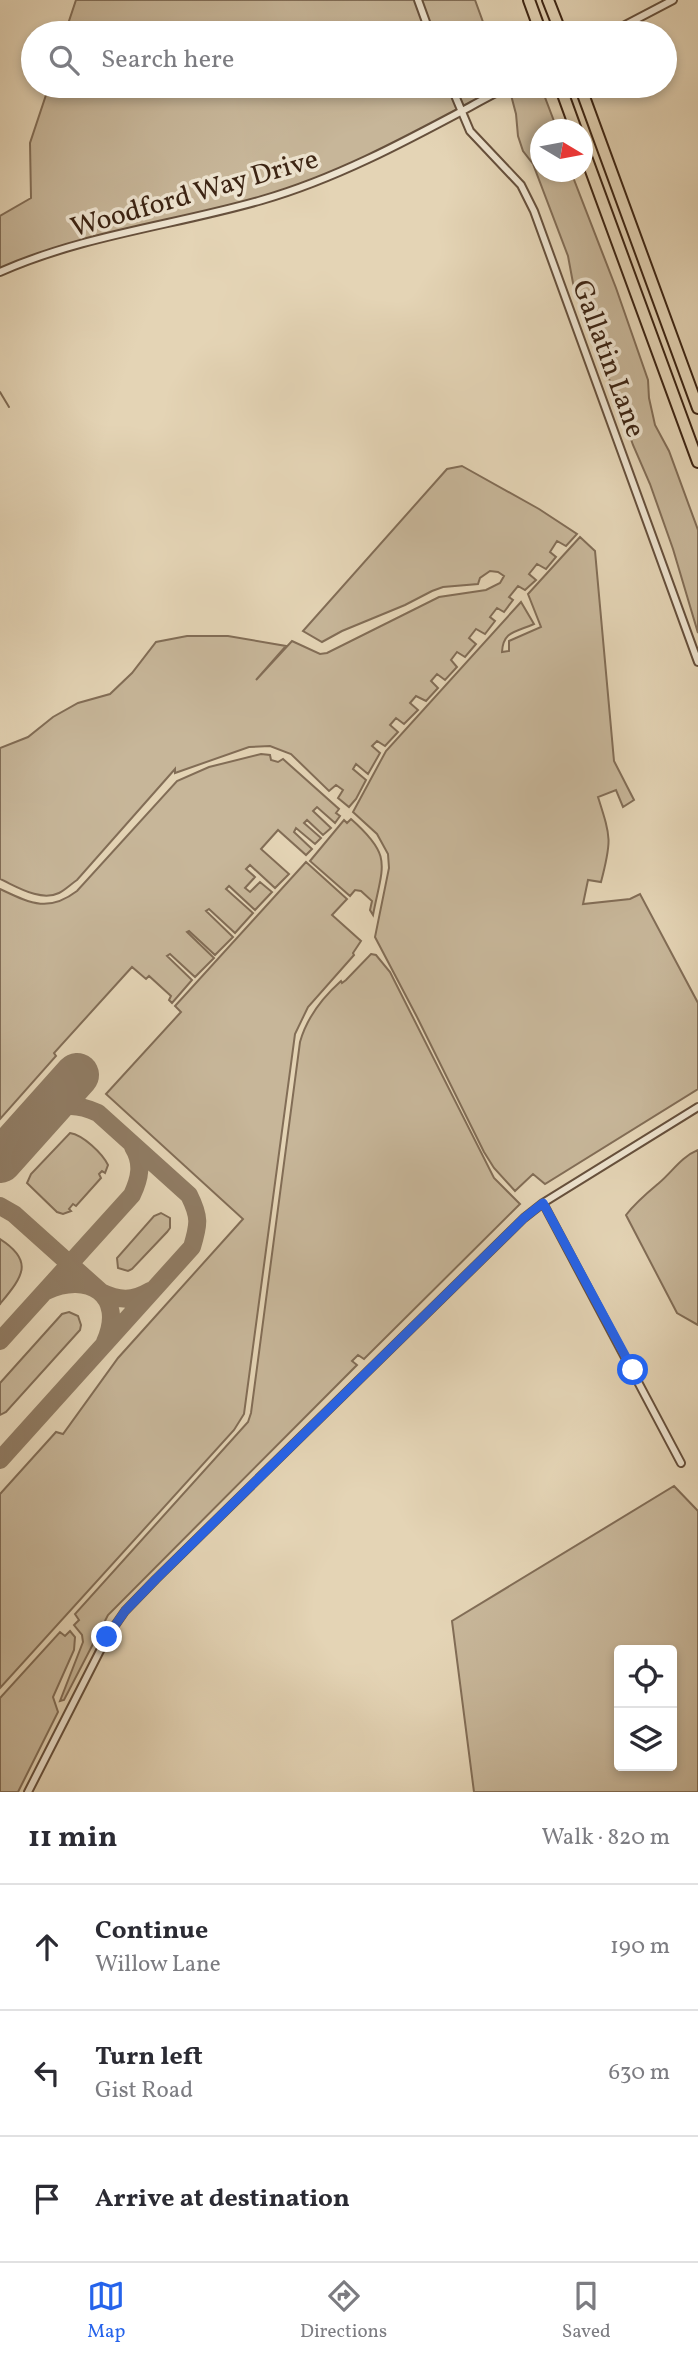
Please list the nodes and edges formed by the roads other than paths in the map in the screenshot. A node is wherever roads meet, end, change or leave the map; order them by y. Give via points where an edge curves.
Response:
1 (418, 0) edge
2 (529, 0) edge
3 (548, 0) edge
4 (673, 0) edge
5 (426, 21) edge
6 (537, 21) edge
7 (556, 21) edge
8 (633, 21) edge
9 (456, 98) edge
10 (486, 98) edge
11 (565, 98) edge
12 (584, 98) edge
13 (461, 111) junction
14 (572, 119) edge
15 (593, 173) edge
16 (0, 272) edge
17 (698, 408) edge
18 (698, 462) edge
19 (698, 663) edge
20 (698, 1107) edge
21 (543, 1203) junction
22 (681, 1464) dead end
23 (28, 1792) edge

1 - 5 street
2 - 6 highway
3 - 7 highway
4 - 8 street
9 - 13 street, Gallatin Lane
10 - 13 street, Woodford Way Drive
11 - 14 highway
12 - 17 highway
13 - 16 street, Woodford Way Drive via 307,186 52,253
13 - 19 street, Gallatin Lane via 476,138 521,185 534,211
15 - 18 highway
20 - 21 street
21 - 22 street
21 - 23 street via 125,1611 107,1637

